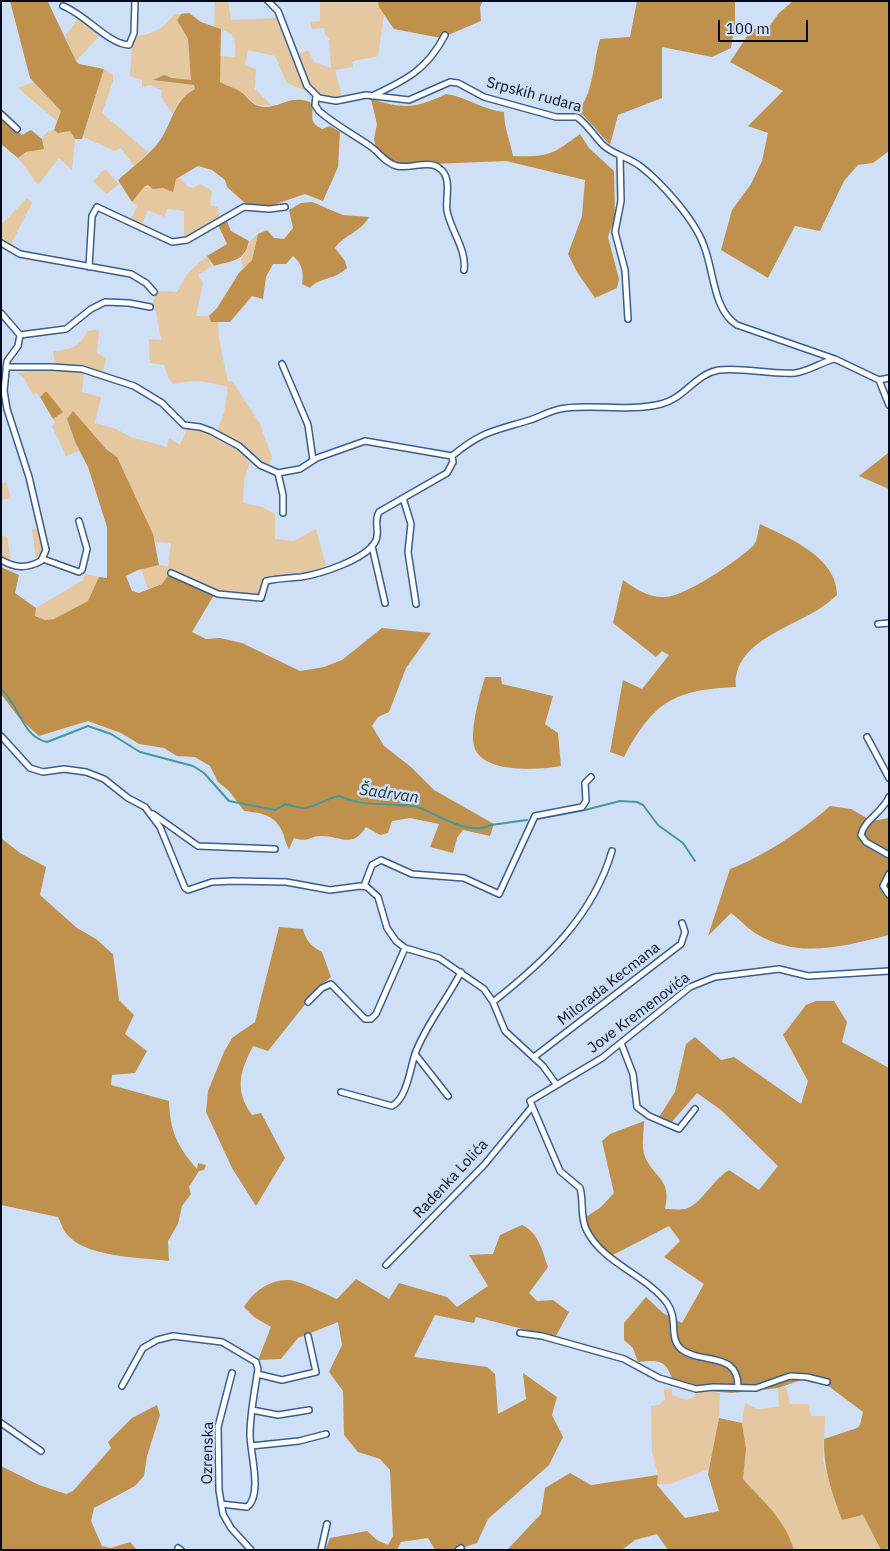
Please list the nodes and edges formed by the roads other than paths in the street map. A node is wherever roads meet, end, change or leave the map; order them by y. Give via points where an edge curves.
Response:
1 (135, 1) edge
2 (268, 1) edge
3 (63, 6) dead end
4 (445, 34) dead end
5 (316, 96) junction
6 (371, 96) junction
7 (1, 114) edge
8 (17, 129) dead end
9 (620, 156) junction
10 (285, 207) dead end
11 (1, 243) edge
12 (88, 266) junction
13 (464, 270) dead end
14 (154, 292) dead end
15 (150, 307) dead end
16 (1, 313) edge
17 (628, 319) dead end
18 (20, 335) junction
19 (835, 359) junction
20 (282, 364) dead end
21 (6, 367) junction
22 (889, 378) edge
23 (879, 380) junction
24 (889, 404) edge
25 (452, 456) junction
26 (313, 460) junction
27 (278, 472) junction
28 (403, 498) junction
29 (283, 513) dead end
30 (79, 521) dead end
31 (372, 546) junction
32 (43, 559) junction
33 (1, 560) edge
34 (171, 572) dead end
35 (385, 603) dead end
36 (416, 604) dead end
37 (878, 624) dead end
38 (889, 624) edge
39 (1, 736) edge
40 (867, 737) dead end
41 (591, 777) dead end
42 (889, 778) edge
43 (889, 797) edge
44 (148, 811) junction
45 (275, 849) dead end
46 (612, 851) dead end
47 (889, 855) edge
48 (889, 874) edge
49 (364, 886) junction
50 (889, 895) edge
51 (682, 923) dead end
52 (405, 948) junction
53 (889, 971) edge
54 (461, 972) junction
55 (308, 1002) dead end
56 (493, 1002) junction
57 (621, 1043) junction
58 (415, 1054) junction
59 (534, 1057) junction
60 (556, 1084) junction
61 (341, 1092) dead end
62 (448, 1096) dead end
63 (532, 1108) junction
64 (696, 1109) dead end
65 (386, 1265) dead end
66 (520, 1333) dead end
67 (308, 1336) dead end
68 (232, 1373) dead end
69 (257, 1374) junction
70 (827, 1382) dead end
71 (122, 1386) dead end
72 (738, 1388) junction
73 (252, 1410) junction
74 (309, 1410) dead end
75 (1, 1423) edge
76 (326, 1434) dead end
77 (251, 1446) junction
78 (41, 1451) dead end
79 (221, 1504) junction
80 (328, 1524) dead end
81 (251, 1550) edge
82 (321, 1550) edge

1 - 3 street via 134,33 129,45 121,44 74,10
2 - 5 street via 278,11 307,86
4 - 6 street via 437,51 420,69
5 - 6 street, Srpskih rudara via 332,101
5 - 13 street via 315,105 319,111 372,147 388,162 404,167 435,166 442,170 448,186 448,216 464,256
6 - 9 street, Srpskih rudara via 410,100 450,82 458,83 484,97 556,117 578,116 602,144
7 - 8 street
9 - 17 street via 621,201 615,232 625,270
9 - 19 street, Srpskih rudara via 638,164 685,212 705,246 722,309 729,320 737,326
10 - 12 street via 244,208 187,240 172,242 97,207 92,216
11 - 12 street via 20,254
12 - 14 street via 131,274
15 - 18 street via 129,302 105,302 66,329
16 - 18 street
18 - 21 street via 18,346
19 - 23 street, Srpskih rudara
19 - 25 street via 795,373 719,370 701,377 681,396 662,404 635,408 552,410 490,430
20 - 26 street via 308,424
21 - 27 street via 82,369 134,386 162,403 184,425 211,431 239,446 260,465
21 - 32 street via 5,400 41,525 46,546
22 - 23 street
23 - 24 street
25 - 26 street via 365,441
25 - 28 street via 453,462 447,473
26 - 27 street via 303,468
27 - 29 street
28 - 31 street via 377,514 377,534
28 - 36 street via 411,524 408,552
30 - 32 street via 87,549 82,570 79,572
31 - 34 street via 352,560 318,573 266,581 261,598 218,594
31 - 35 street
32 - 33 street via 22,567
37 - 38 street
39 - 44 street via 30,768 43,772 86,772 104,780
40 - 42 street
41 - 49 street via 585,784 586,801 582,807 535,816 499,894 464,878 412,874 381,860 372,865
43 - 47 street via 861,835 866,842
44 - 45 street via 198,846
44 - 49 street via 160,827 188,890 232,880 286,882 330,890
46 - 56 street via 601,883 573,926 534,968
48 - 50 street via 884,886
49 - 52 street via 376,894 387,928
51 - 59 street, Milorada Kecmana via 685,932 681,944
52 - 54 street via 439,958
52 - 55 street via 371,1020 365,1019 331,984
53 - 57 street, Jove Kremenovića via 808,976 779,969 715,977 690,987
54 - 56 street via 484,989
54 - 58 street via 425,1029
56 - 59 street via 505,1031
57 - 60 street, Jove Kremenovića via 602,1058
57 - 64 street via 633,1074 635,1104 640,1110 679,1129
58 - 61 street via 404,1089 393,1106
58 - 62 street
59 - 60 street
60 - 63 street, Radenka Lolića via 531,1099
63 - 65 street, Radenka Lolića via 484,1165
63 - 72 street via 560,1170 580,1188 583,1218 594,1241 605,1253 649,1284 667,1304 674,1317 675,1340 680,1348 730,1366 738,1380
66 - 72 street via 624,1359 681,1386
67 - 69 street via 316,1372 282,1380
68 - 79 street, Ozrenska via 218,1427
69 - 71 street via 256,1362 222,1342 173,1336 142,1348
69 - 73 street, Ozrenska
70 - 72 street via 807,1376 790,1376 762,1388
73 - 74 street via 278,1415
73 - 77 street, Ozrenska
75 - 78 street
76 - 77 street via 299,1442
77 - 79 street, Ozrenska via 255,1476 251,1504 247,1507
79 - 81 street, Ozrenska via 231,1528
80 - 82 street

